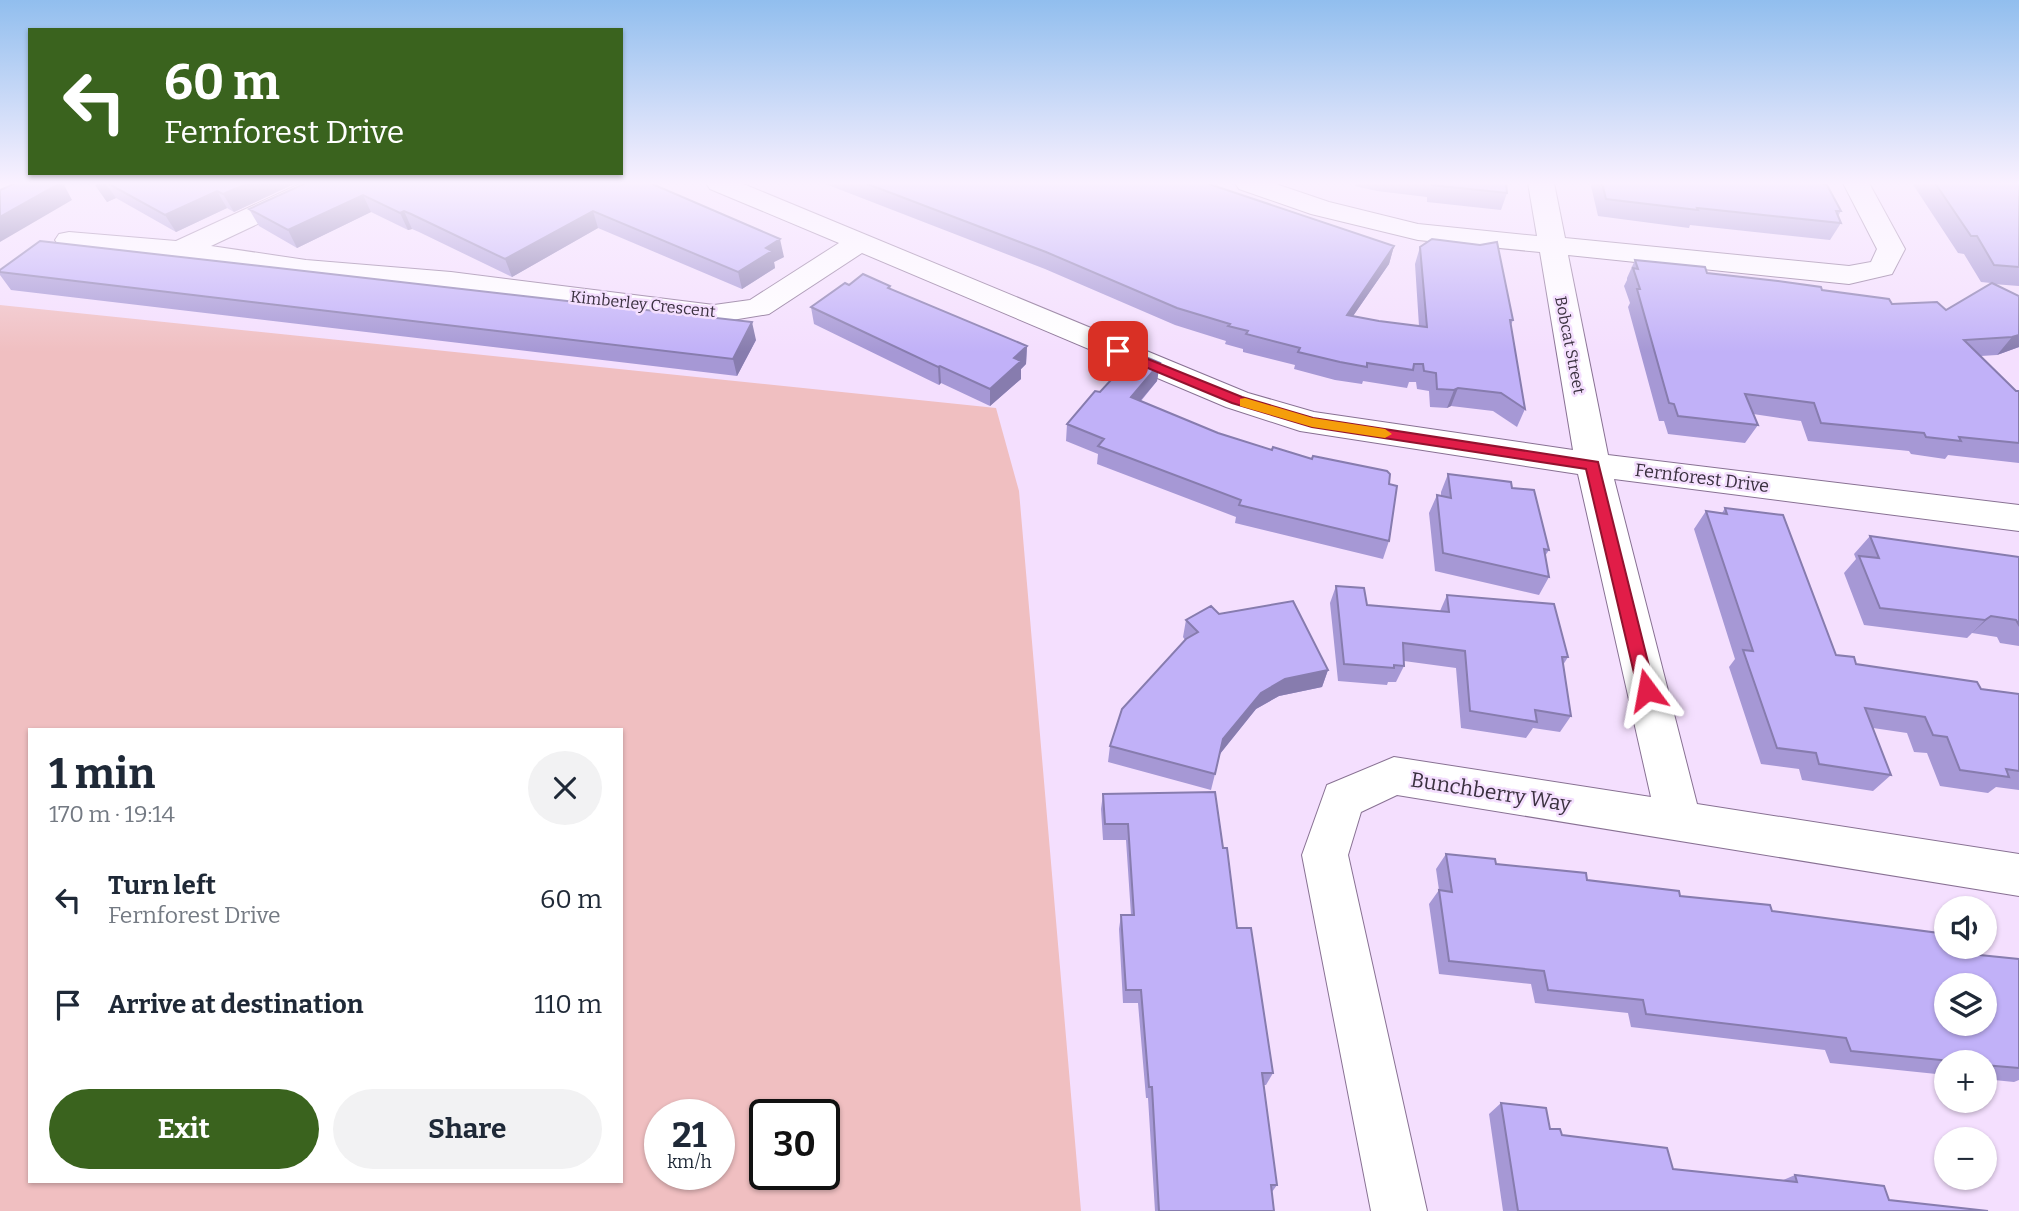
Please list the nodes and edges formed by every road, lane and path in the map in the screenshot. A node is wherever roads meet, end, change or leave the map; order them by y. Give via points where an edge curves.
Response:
1 (69, 240) dead end
2 (202, 240) edge
3 (851, 240) edge
4 (1485, 240) edge
5 (1551, 240) edge
6 (1886, 240) edge
7 (859, 243) junction
8 (1552, 247) junction
9 (180, 250) junction
10 (1593, 465) junction
11 (2019, 518) edge
12 (1679, 822) junction
13 (2019, 875) edge
14 (1399, 1211) edge

1 - 9 street, Kimberley Crescent
2 - 9 street
3 - 7 street, Fernforest Drive
4 - 8 street
5 - 8 street, Bobcat Street
6 - 8 street via 1891,249 1882,268 1849,275
7 - 9 street, Kimberley Crescent via 758,308 714,314 451,281 306,269
7 - 10 street, Fernforest Drive via 1250,404 1312,423
8 - 10 street, Bobcat Street
10 - 11 street, Fernforest Drive
10 - 12 street, Bobcat Street
12 - 13 street, Bunchberry Way
12 - 14 street, Bunchberry Way via 1394,776 1343,799 1325,855

